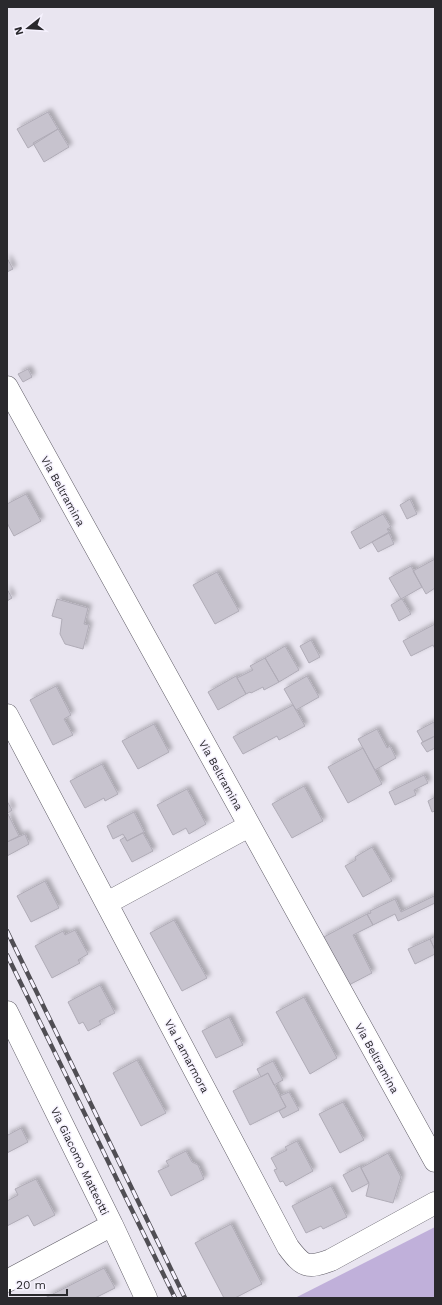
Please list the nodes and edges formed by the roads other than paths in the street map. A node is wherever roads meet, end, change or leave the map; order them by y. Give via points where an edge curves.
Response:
1 (7, 388) edge
2 (7, 715) edge
3 (249, 826) junction
4 (107, 903) junction
5 (7, 1012) edge
6 (435, 1161) edge
7 (435, 1203) edge
8 (112, 1225) junction
9 (7, 1281) edge
10 (146, 1298) edge

1 - 3 street, Via Beltramina
2 - 4 street, Via Lamarmora
3 - 4 street
3 - 6 street, Via Beltramina
4 - 7 street, Via Lamarmora via 288,1247 298,1261 313,1265 331,1260
5 - 8 street, Via Giacomo Matteotti
8 - 9 street, Via Giacomo Matteotti
8 - 10 street

